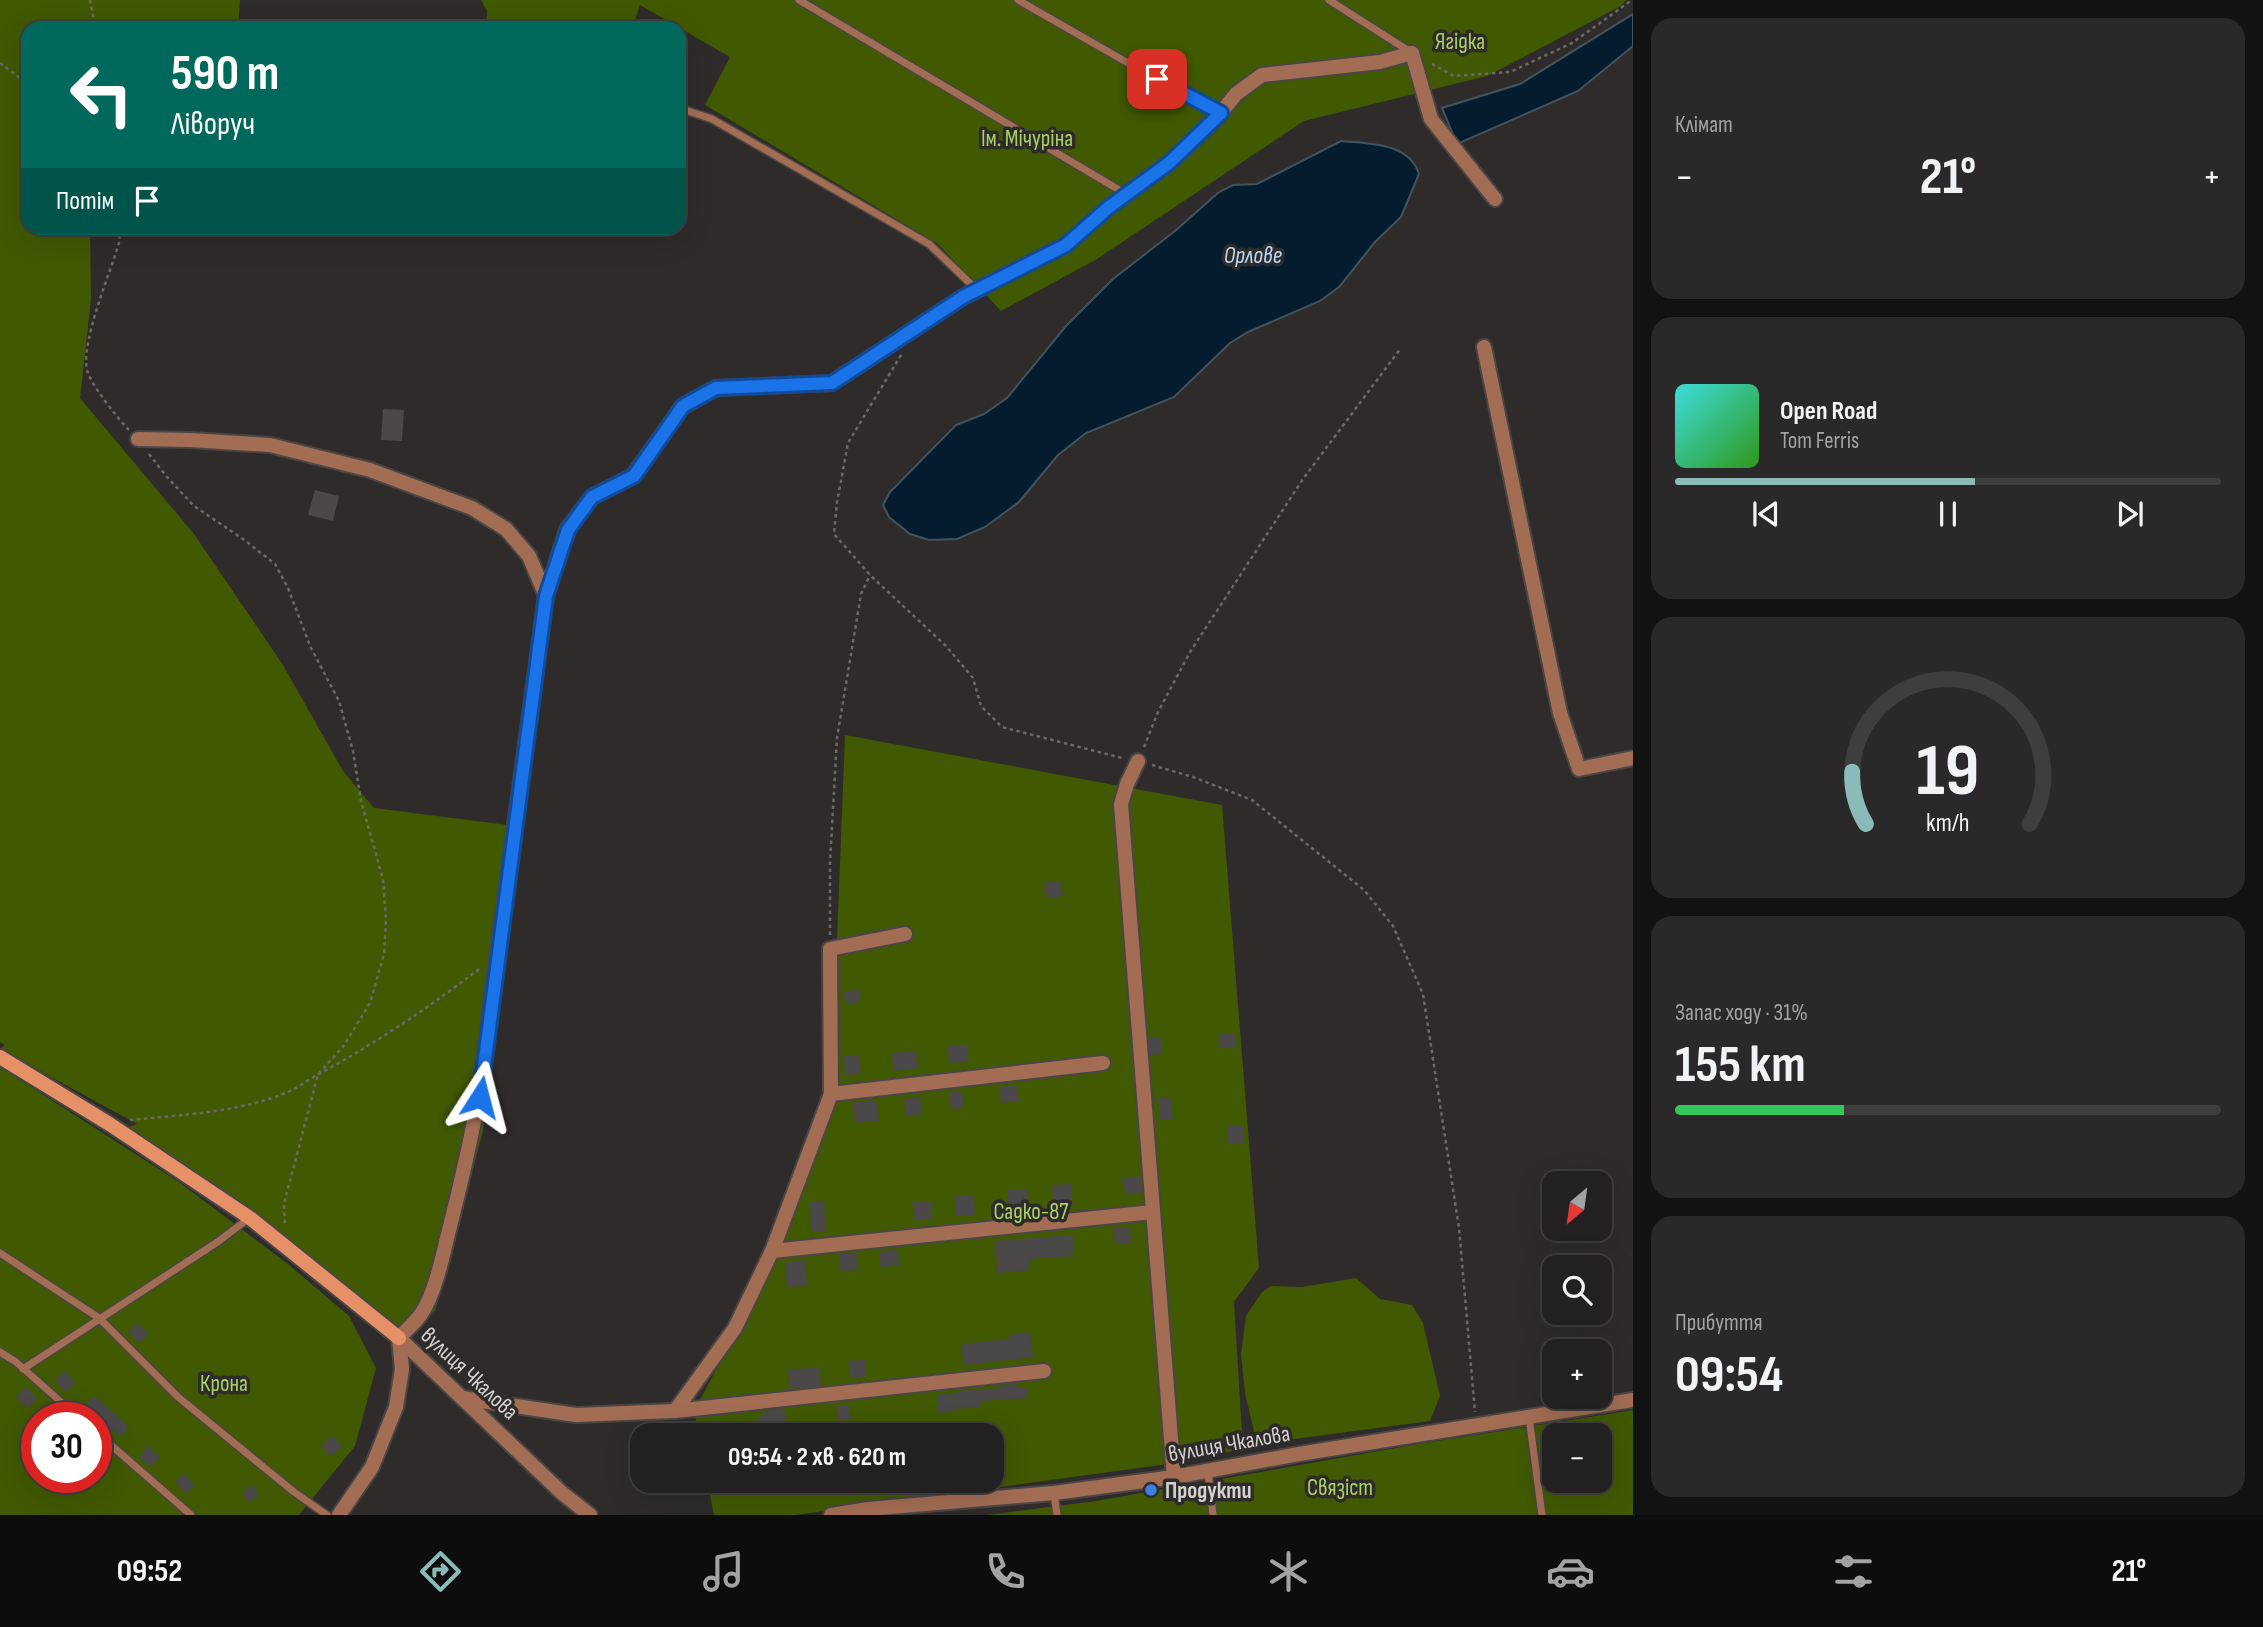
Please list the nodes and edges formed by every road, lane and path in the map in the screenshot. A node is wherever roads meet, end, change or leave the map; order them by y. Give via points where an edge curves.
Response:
1 (90, 0) edge
2 (799, 0) edge
3 (1018, 0) edge
4 (1329, 0) edge
5 (1632, 0) edge
6 (94, 21) edge
7 (1412, 53) junction
8 (0, 63) edge
9 (21, 79) edge
10 (686, 110) edge
11 (1221, 113) junction
12 (1126, 194) junction
13 (1495, 200) dead end
14 (120, 235) edge
15 (977, 290) junction
16 (916, 328) junction
17 (1401, 348) dead end
18 (1484, 348) dead end
19 (138, 439) junction
20 (870, 575) junction
21 (546, 596) junction
22 (1633, 758) edge
23 (1138, 761) junction
24 (905, 934) dead end
25 (830, 949) junction
26 (481, 968) dead end
27 (0, 1057) edge
28 (1103, 1063) dead end
29 (318, 1074) junction
30 (831, 1094) junction
31 (111, 1125) junction
32 (1153, 1212) junction
33 (250, 1218) junction
34 (286, 1247) junction
35 (772, 1251) junction
36 (0, 1254) edge
37 (99, 1318) junction
38 (399, 1338) junction
39 (0, 1352) edge
40 (23, 1369) junction
41 (1044, 1371) dead end
42 (462, 1398) junction
43 (1633, 1400) edge
44 (61, 1402) edge
45 (675, 1411) junction
46 (1529, 1417) junction
47 (1476, 1426) junction
48 (112, 1446) edge
49 (1208, 1471) junction
50 (1174, 1477) junction
51 (1054, 1493) junction
52 (869, 1512) edge
53 (191, 1515) edge
54 (327, 1515) edge
55 (339, 1515) edge
56 (590, 1515) edge
57 (831, 1515) edge
58 (1057, 1515) edge
59 (1213, 1515) edge
60 (1542, 1515) edge

1 - 6 path
2 - 12 lane
3 - 11 lane
4 - 7 lane
5 - 7 path via 1573,43 1510,72 1454,76
7 - 11 street via 1380,62 1262,75 1236,94
7 - 13 street via 1431,118
8 - 9 path
10 - 15 lane via 712,119 929,244
11 - 12 street via 1169,163
12 - 15 street via 1066,245
14 - 19 path via 88,337 87,372
15 - 16 street
16 - 20 path via 848,443 834,534
16 - 21 street via 832,383 716,388 683,406 634,476 592,497 568,530
17 - 23 path via 1303,479 1190,652
18 - 22 street via 1560,713 1579,769
19 - 21 street via 270,445 370,470 459,504 506,529 528,556
19 - 29 path via 194,506 275,564 339,701 383,879 386,919 384,954 370,1003 343,1047
20 - 23 path via 953,654 973,678 981,706 1002,727
20 - 25 path via 861,594 837,738
21 - 38 street via 480,1097 439,1270 422,1313
23 - 32 street via 1121,804
23 - 47 path via 1252,800 1364,890 1393,926 1423,994 1459,1228
24 - 25 street
25 - 30 street
26 - 29 path via 349,1059
27 - 31 street
28 - 30 street
29 - 31 path via 291,1090 246,1104
29 - 34 path via 284,1204
30 - 35 street
31 - 33 street
32 - 35 street
32 - 50 street
33 - 34 street
33 - 37 lane
34 - 38 street
35 - 45 street via 736,1328
36 - 37 lane
37 - 40 lane
37 - 54 lane via 178,1397
38 - 42 street, вулиця Чкалова
38 - 55 street, вулиця Чкалова via 402,1369 396,1407 372,1468
39 - 40 lane
40 - 44 lane
41 - 45 street
42 - 45 street via 576,1415
42 - 56 street, вулиця Чкалова
43 - 46 street, вулиця Чкалова
46 - 47 street, вулиця Чкалова
46 - 60 lane
47 - 49 street, вулиця Чкалова
48 - 53 lane
49 - 50 street, вулиця Чкалова
49 - 59 lane
50 - 51 street, вулиця Чкалова
51 - 52 street, вулиця Чкалова
51 - 58 lane
52 - 57 street, вулиця Чкалова

